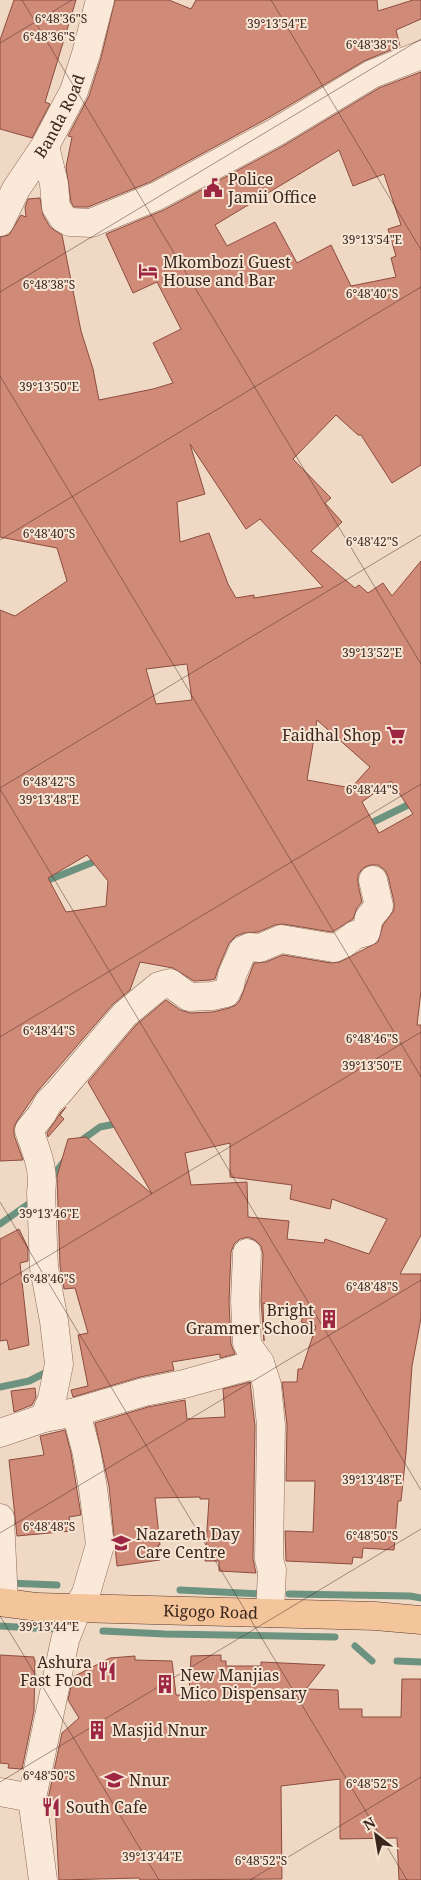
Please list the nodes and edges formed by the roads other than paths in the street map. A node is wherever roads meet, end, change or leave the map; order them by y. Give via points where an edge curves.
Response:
1 (100, 0) edge
2 (421, 55) edge
3 (45, 146) junction
4 (0, 222) edge
5 (373, 880) dead end
6 (247, 1253) dead end
7 (260, 1363) junction
8 (76, 1412) junction
9 (44, 1418) junction
10 (0, 1433) edge
11 (0, 1518) edge
12 (2, 1602) edge
13 (77, 1608) junction
14 (270, 1613) junction
15 (421, 1620) edge
16 (0, 1792) edge
17 (32, 1798) junction
18 (43, 1880) edge

1 - 3 street, Banda Road via 74,91
2 - 3 street via 372,74 276,132 157,196 91,223 70,222 56,207
3 - 4 street, Banda Road via 16,189
5 - 9 street via 379,906 369,918 366,932 343,944 334,948 281,940 260,948 250,946 243,950 226,992 212,996 189,997 170,983 159,986 124,1014 29,1130 40,1163 44,1268 59,1364 52,1399
6 - 7 street via 246,1334 250,1349
7 - 8 street
7 - 14 street via 267,1385 271,1425
8 - 9 street
8 - 13 street via 93,1488 100,1545 86,1593
9 - 10 street
11 - 12 street
12 - 13 main road, Kigogo Road
13 - 14 main road, Kigogo Road
13 - 17 street via 65,1640
14 - 15 main road, Kigogo Road
16 - 17 street
17 - 18 street

